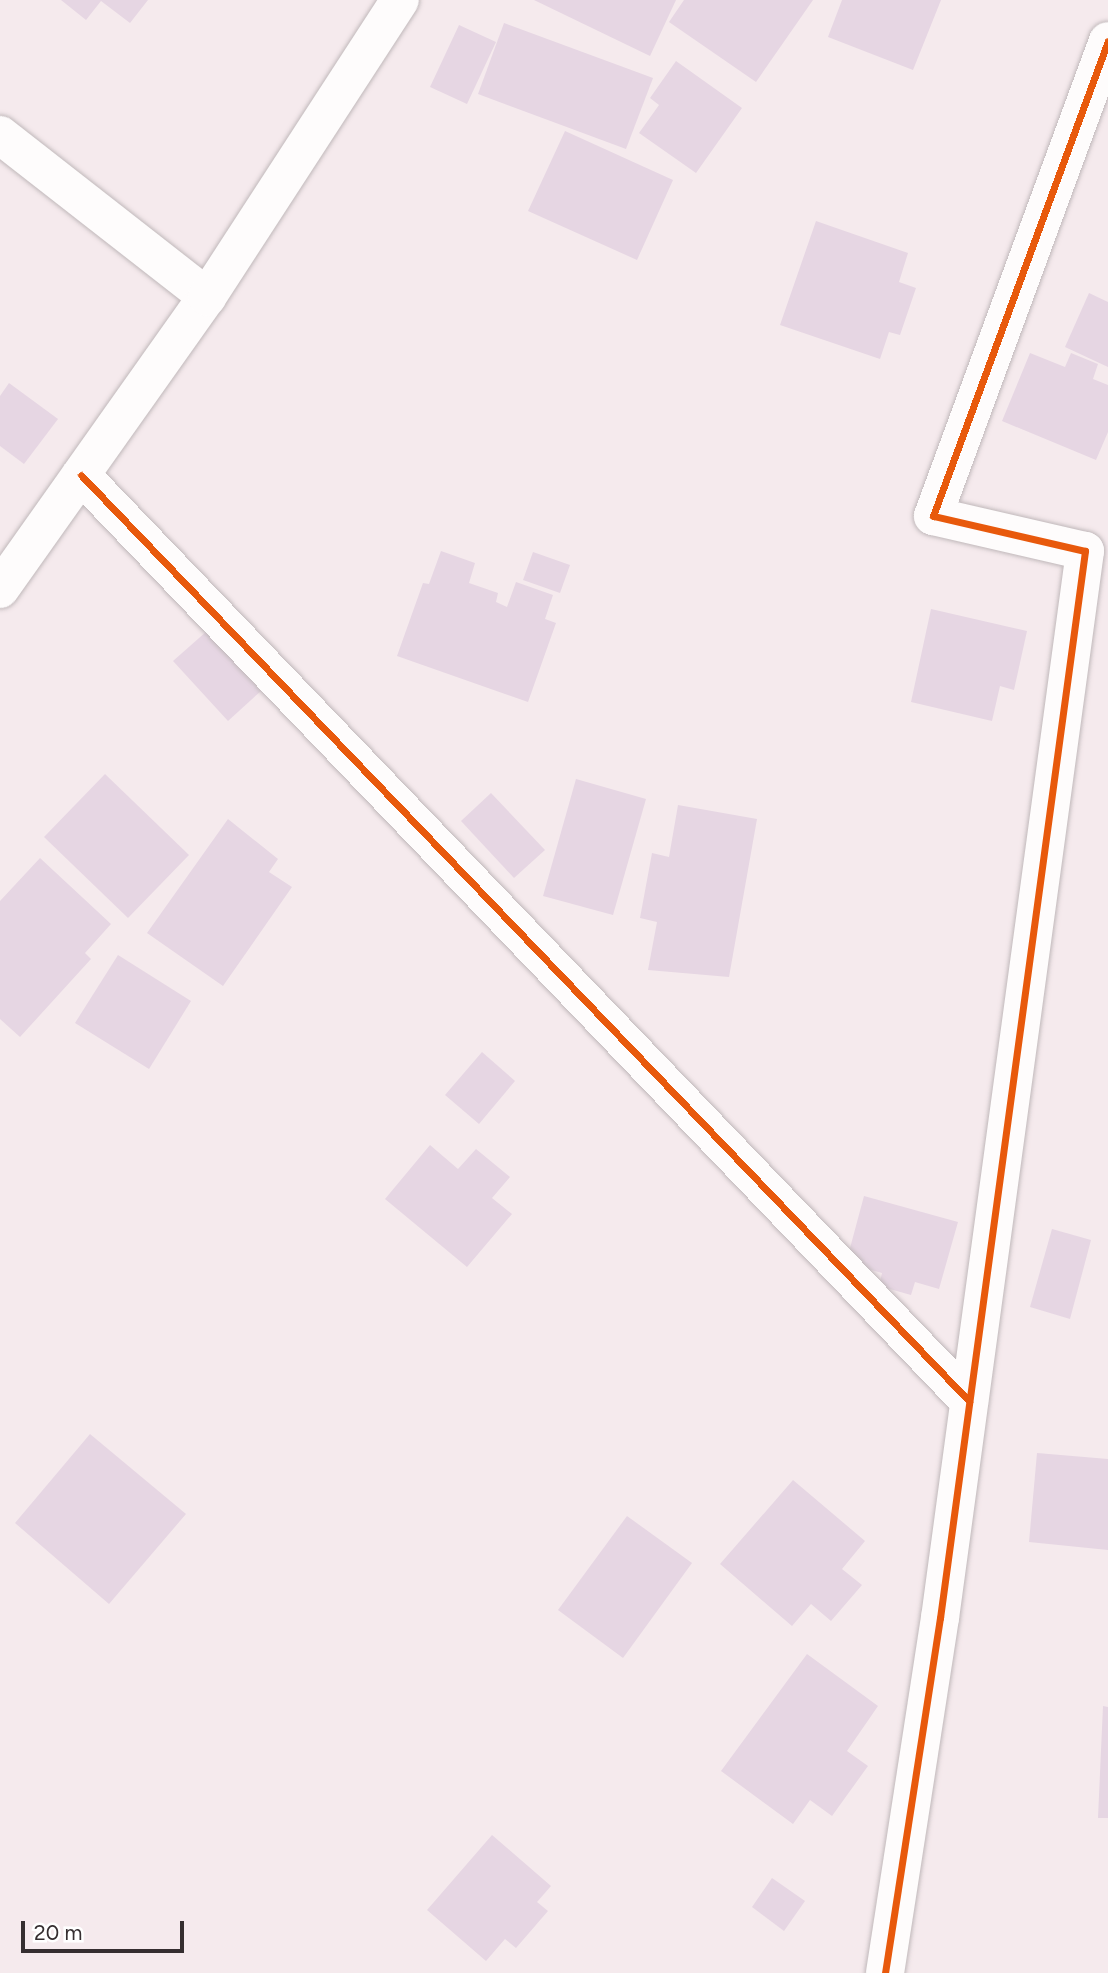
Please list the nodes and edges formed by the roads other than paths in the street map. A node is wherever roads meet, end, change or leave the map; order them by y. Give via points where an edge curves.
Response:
1 (400, 0) edge
2 (1108, 41) edge
3 (0, 135) edge
4 (207, 297) junction
5 (81, 475) junction
6 (1096, 551) edge
7 (0, 589) edge
8 (969, 1401) junction
9 (896, 1971) edge

1 - 4 street
2 - 6 street via 933,516
3 - 4 street
4 - 5 street
5 - 7 street
5 - 8 street
6 - 8 street
8 - 9 street

